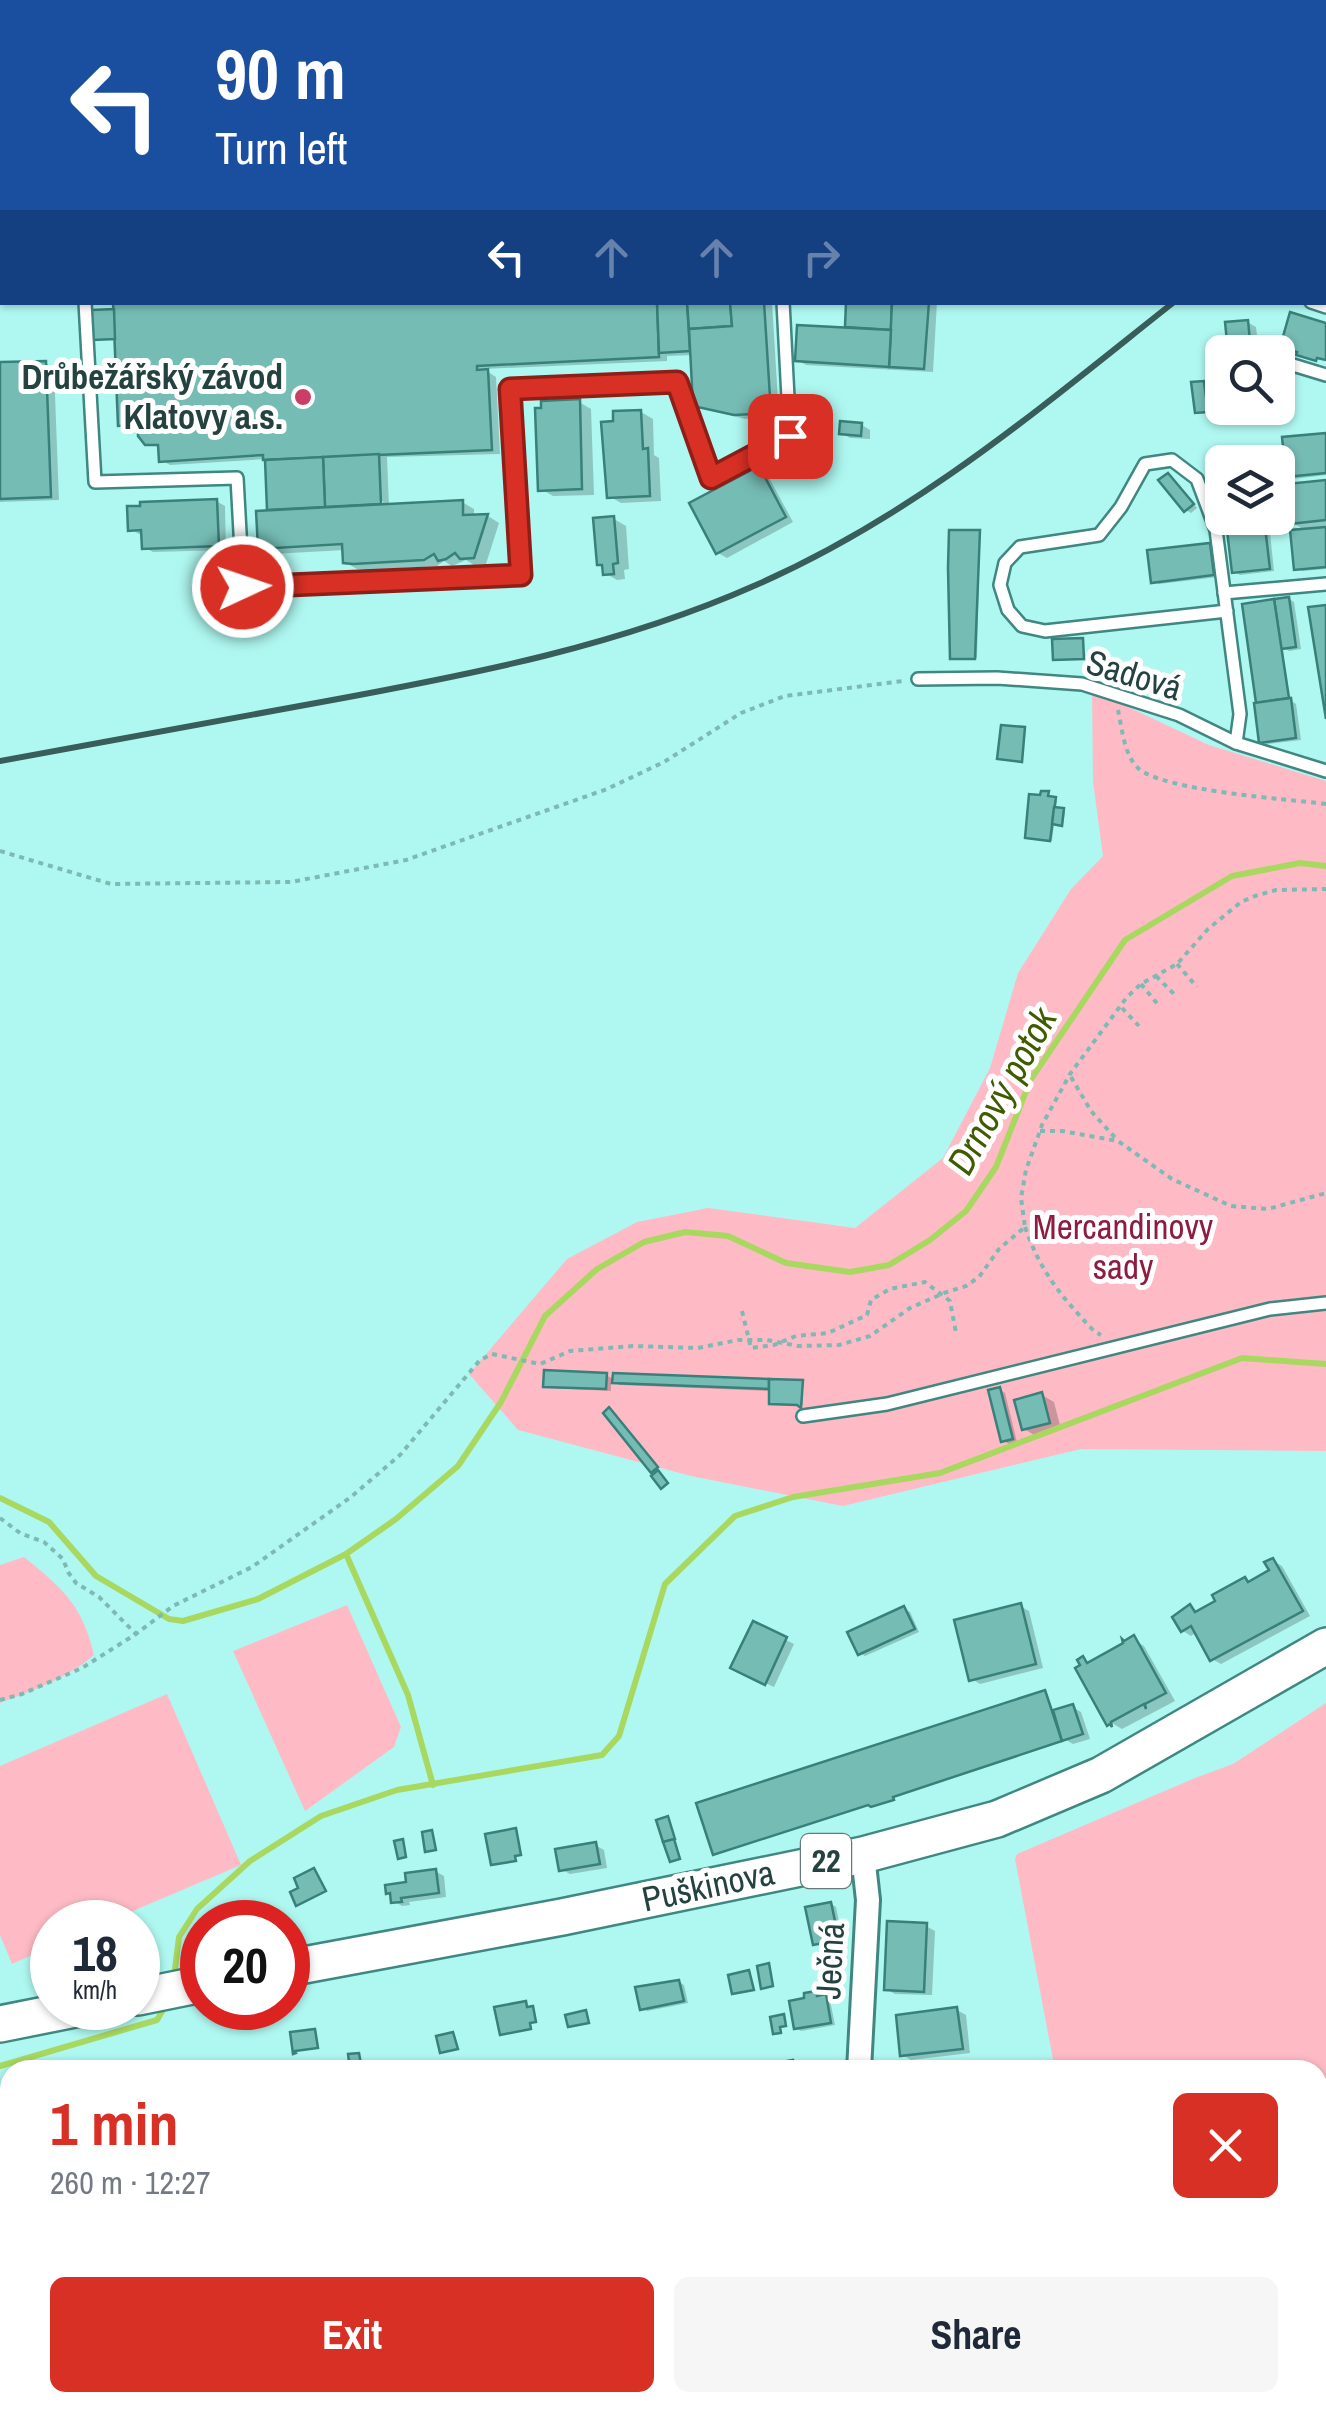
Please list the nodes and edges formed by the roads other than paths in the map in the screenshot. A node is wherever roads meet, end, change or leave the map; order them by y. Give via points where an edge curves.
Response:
1 (86, 305) edge
2 (782, 305) edge
3 (1295, 366) edge
4 (1326, 375) edge
5 (1326, 584) edge
6 (1224, 593) junction
7 (1227, 611) junction
8 (918, 679) road end
9 (1236, 743) junction
10 (1326, 771) edge
11 (1326, 1303) edge
12 (803, 1416) dead end
13 (1326, 1646) edge
14 (864, 1855) junction
15 (310, 1964) edge
16 (30, 2018) edge
17 (0, 2024) edge
18 (860, 2060) edge

1 - 2 lane via 94,482 237,478 243,587 521,575 510,389 677,382 711,478 790,436
3 - 4 lane
5 - 6 lane
6 - 7 lane
6 - 7 lane via 1216,530 1197,479 1172,460 1146,464 1099,536 1020,548 1005,562 1000,585 1022,626 1045,631
7 - 9 lane via 1240,714
8 - 9 lane, Sadová via 1082,684 1179,715
9 - 10 lane, Sadová
11 - 12 lane via 1270,1309 887,1404
13 - 14 main road, Puškinova / 22 via 1101,1775 997,1819
14 - 15 main road, Puškinova / 22
14 - 18 street, Ječná
16 - 17 main road

